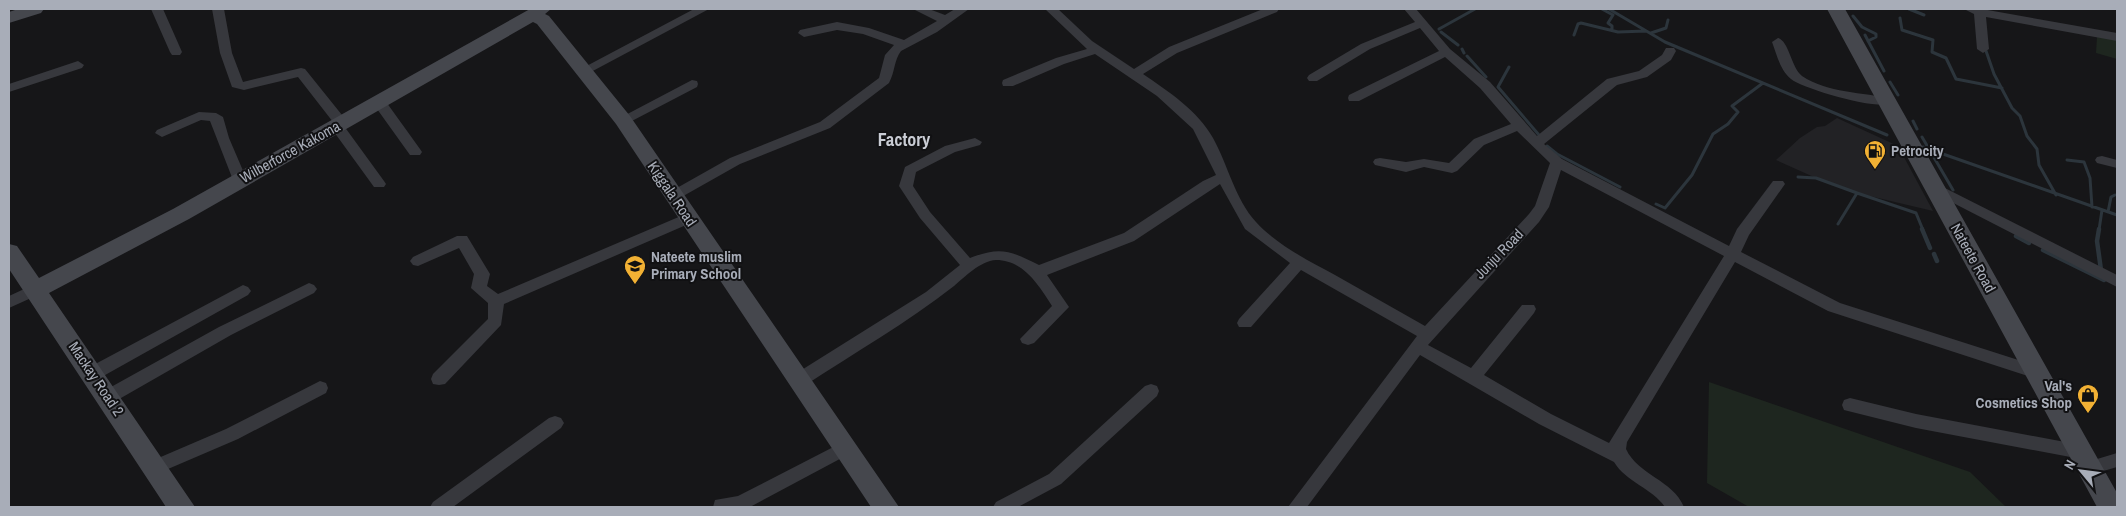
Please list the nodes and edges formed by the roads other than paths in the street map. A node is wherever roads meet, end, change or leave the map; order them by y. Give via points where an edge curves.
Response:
1 (34, 9) edge
2 (157, 9) edge
3 (218, 9) edge
4 (703, 9) edge
5 (919, 9) edge
6 (964, 9) edge
7 (1051, 9) edge
8 (1273, 9) edge
9 (1410, 9) edge
10 (1836, 9) edge
11 (1975, 10) edge
12 (537, 12) edge
13 (9, 18) edge
14 (946, 20) junction
15 (1422, 24) junction
16 (804, 33) dead end
17 (2117, 37) edge
18 (1778, 42) dead end
19 (905, 44) junction
20 (1983, 49) dead end
21 (1097, 50) junction
22 (1670, 51) dead end
23 (176, 52) dead end
24 (1446, 52) junction
25 (78, 65) dead end
26 (585, 70) junction
27 (1133, 75) junction
28 (1313, 78) dead end
29 (1008, 83) dead end
30 (692, 84) dead end
31 (9, 88) edge
32 (1354, 98) dead end
33 (379, 102) junction
34 (1887, 102) junction
35 (622, 120) junction
36 (339, 124) junction
37 (1520, 125) junction
38 (162, 133) dead end
39 (975, 142) dead end
40 (1536, 144) junction
41 (415, 152) dead end
42 (2102, 160) dead end
43 (1380, 162) dead end
44 (1557, 162) junction
45 (2117, 164) edge
46 (1224, 177) junction
47 (240, 180) junction
48 (380, 184) dead end
49 (1778, 184) dead end
50 (1933, 187) junction
51 (673, 196) junction
52 (688, 218) junction
53 (9, 252) edge
54 (1733, 253) junction
55 (418, 261) dead end
56 (1299, 262) junction
57 (969, 266) junction
58 (1037, 271) junction
59 (2117, 282) edge
60 (309, 289) dead end
61 (35, 290) junction
62 (243, 292) dead end
63 (496, 301) junction
64 (9, 302) edge
65 (1528, 309) dead end
66 (1245, 323) dead end
67 (1028, 339) dead end
68 (1422, 340) junction
69 (92, 374) junction
70 (2037, 374) junction
71 (1473, 377) junction
72 (439, 379) dead end
73 (798, 381) junction
74 (320, 388) dead end
75 (1152, 391) dead end
76 (108, 397) junction
77 (1850, 405) dead end
78 (555, 423) dead end
79 (845, 448) junction
80 (1619, 456) junction
81 (2085, 460) junction
82 (2117, 460) edge
83 (155, 467) junction
84 (721, 505) dead end
85 (181, 507) edge
86 (439, 507) edge
87 (886, 507) edge
88 (1002, 507) edge
89 (1297, 507) edge
90 (1675, 507) edge
91 (2111, 507) edge

1 - 13 street
2 - 23 street
3 - 36 street via 226,53 237,84 244,86 301,72
4 - 26 street
5 - 14 street
6 - 14 street
7 - 21 street
8 - 27 street via 1173,50
9 - 15 street
10 - 34 street, Nateete Road
11 - 17 street
11 - 20 street
12 - 26 street, Kiggala Road
12 - 33 street, Wilberforce Kakoma
14 - 19 street
15 - 24 street
15 - 28 street via 1388,34
16 - 19 street via 837,26
18 - 34 street via 1788,68 1796,78 1857,97
19 - 51 street via 891,55 888,73 875,89 825,125 735,161
21 - 27 street
21 - 29 street
22 - 40 street via 1662,62 1642,74 1612,82
24 - 32 street
24 - 37 street via 1485,84
25 - 31 street
26 - 35 street, Kiggala Road
27 - 46 street via 1168,98 1198,126
30 - 35 street
33 - 36 street, Wilberforce Kakoma
33 - 41 street
34 - 50 street, Nateete Road
35 - 51 street, Kiggala Road
36 - 47 street, Wilberforce Kakoma
36 - 48 street
37 - 40 street
37 - 43 street via 1479,142 1452,168 1424,163 1406,167
38 - 47 street via 199,116 216,116
39 - 57 street via 950,149 910,170 906,186
40 - 44 street
42 - 45 street
44 - 54 street
44 - 68 street, Junju Road via 1542,207 1534,218
46 - 56 street via 1250,225 1270,244
46 - 58 street via 1208,184 1129,237
47 - 61 street, Wilberforce Kakoma via 121,247
49 - 54 street via 1742,232
50 - 59 street
50 - 70 street, Nateete Road
51 - 52 street, Kiggala Road
52 - 63 street
52 - 73 street, Kiggala Road
53 - 61 street, Mackay Road 2
54 - 70 street via 1834,307
54 - 80 street via 1618,441 1616,449
55 - 63 street via 462,240 482,274 479,288
56 - 66 street
56 - 68 street
57 - 58 street via 983,257 995,255 1013,259
57 - 73 street via 932,296
58 - 67 street via 1061,307
60 - 76 street via 225,331
61 - 64 street
61 - 69 street, Mackay Road 2
62 - 69 street
63 - 72 street via 495,321
65 - 71 street
68 - 71 street
68 - 89 street, Junju Road
69 - 76 street, Mackay Road 2
70 - 81 street, Nateete Road
71 - 80 street
73 - 79 street, Kiggala Road
74 - 83 street via 232,434
75 - 88 street via 1055,478
76 - 83 street, Mackay Road 2
77 - 81 street
78 - 86 street
79 - 84 street via 742,503
79 - 87 street, Kiggala Road
80 - 90 street via 1626,465 1669,497
81 - 82 street
81 - 91 street, Nateete Road
83 - 85 street, Mackay Road 2

